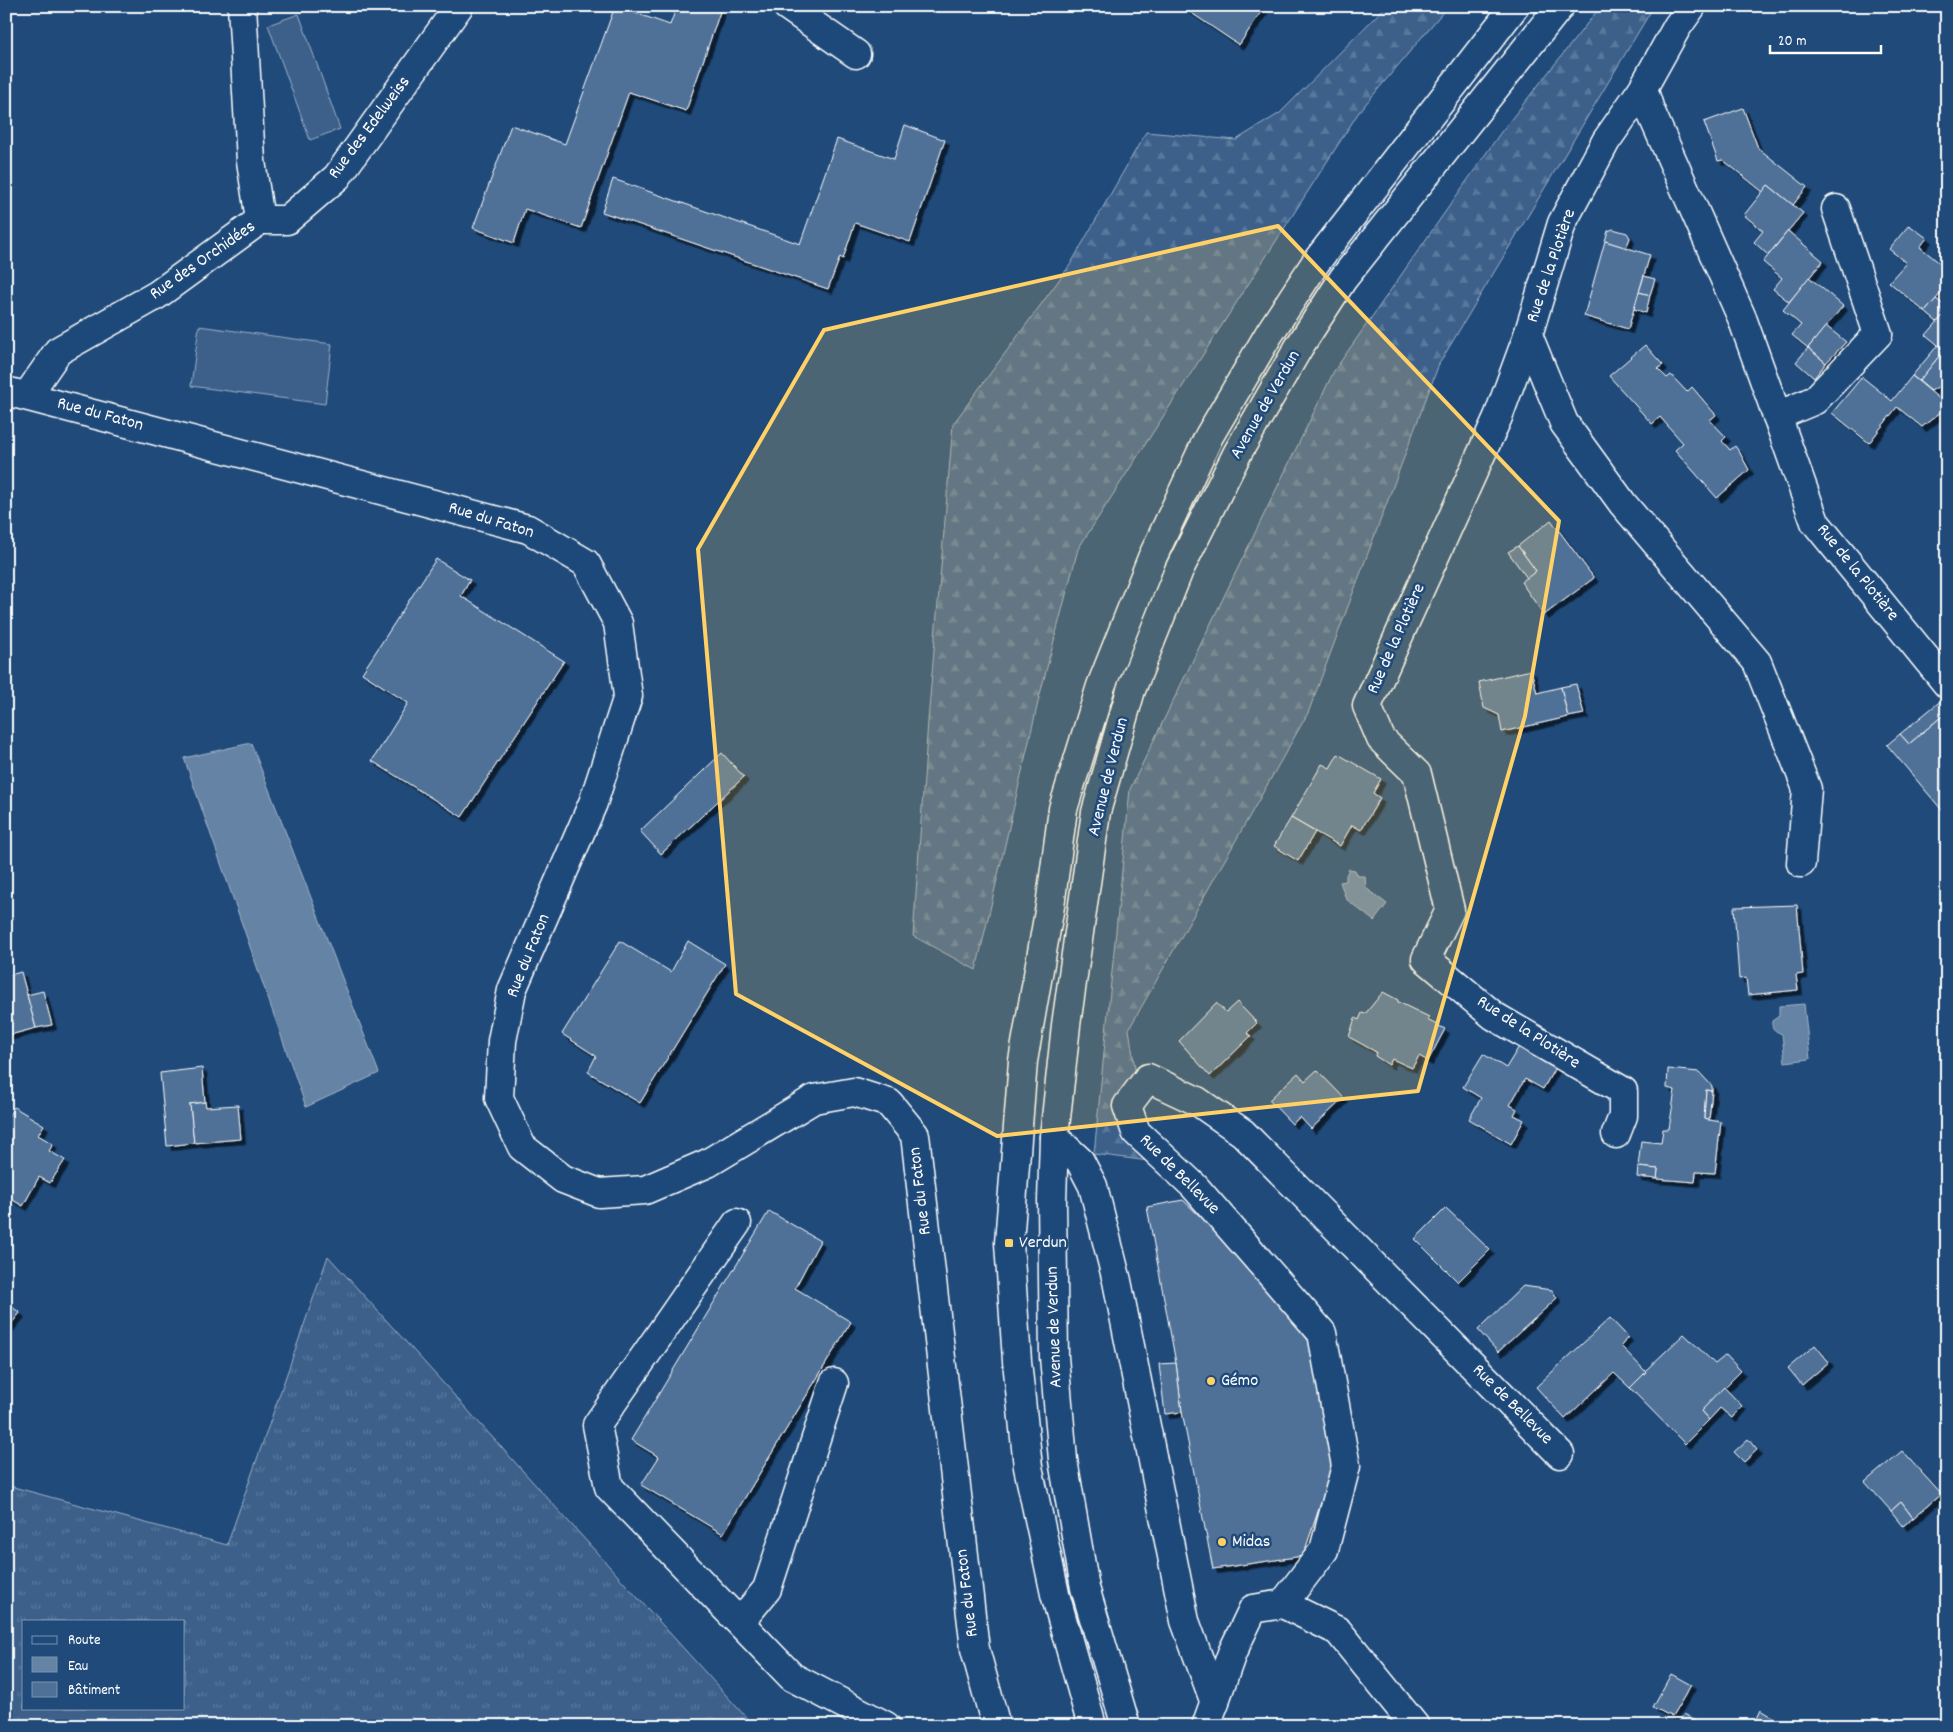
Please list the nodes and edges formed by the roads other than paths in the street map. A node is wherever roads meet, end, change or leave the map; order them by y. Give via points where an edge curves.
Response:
1 (242, 6) edge
2 (459, 6) edge
3 (787, 6) edge
4 (1515, 6) edge
5 (1560, 6) edge
6 (1692, 6) edge
7 (856, 54) dead end
8 (1643, 88) junction
9 (1836, 209) dead end
10 (260, 220) junction
11 (1528, 335) junction
12 (17, 393) edge
13 (1777, 416) junction
14 (1947, 684) edge
15 (1801, 863) dead end
16 (1616, 1134) dead end
17 (1054, 1138) junction
18 (737, 1223) dead end
19 (834, 1383) dead end
20 (1560, 1454) dead end
21 (1283, 1604) junction
22 (740, 1622) junction
23 (1211, 1714) edge
24 (886, 1726) edge
25 (996, 1726) edge
26 (1092, 1726) edge
27 (1126, 1726) edge
28 (1416, 1726) edge

1 - 10 street, Rue des Orchidées via 251,161
2 - 10 street, Rue des Edelweiss via 337,177 288,220
3 - 7 street
4 - 26 street, Avenue de Verdun via 1316,262 1209,436 1152,558 1100,686 1063,808 1023,1061 1009,1243 1028,1468 1054,1594
5 - 17 street, Avenue de Verdun via 1343,280 1299,347 1238,452 1179,570 1130,690 1096,812 1066,1025
6 - 8 street, Rue de la Plotière
8 - 11 street, Rue de la Plotière via 1606,141 1562,223
8 - 13 street, Rue de la Plotière via 1742,318
9 - 13 street via 1878,334 1816,400
10 - 12 street, Rue des Orchidées via 157,295 58,351
11 - 15 street via 1564,423 1623,504 1758,662 1807,790
11 - 16 street, Rue de la Plotière via 1498,417 1367,706 1381,739 1417,774 1450,910 1426,959 1494,1016 1624,1092 1623,1116
12 - 25 street, Rue du Faton via 528,529 586,563 618,623 628,696 593,804 512,990 502,1041 499,1098 522,1147 563,1179 599,1193 645,1190 708,1163 814,1099 854,1092 889,1103 915,1135 975,1649
13 - 14 street, Rue de la Plotière via 1815,522
17 - 23 street via 1080,1161 1093,1186 1117,1281 1186,1621
17 - 27 street, Avenue de Verdun via 1054,1357 1063,1460 1085,1588
18 - 22 street via 596,1425 609,1487
19 - 22 street via 767,1589
20 - 21 street, Rue de Bellevue via 1243,1133 1197,1101 1148,1078 1127,1106 1136,1132 1194,1186 1322,1333 1346,1466 1324,1550
21 - 23 street via 1253,1608 1232,1654
21 - 28 street via 1338,1631
22 - 24 street via 792,1677

